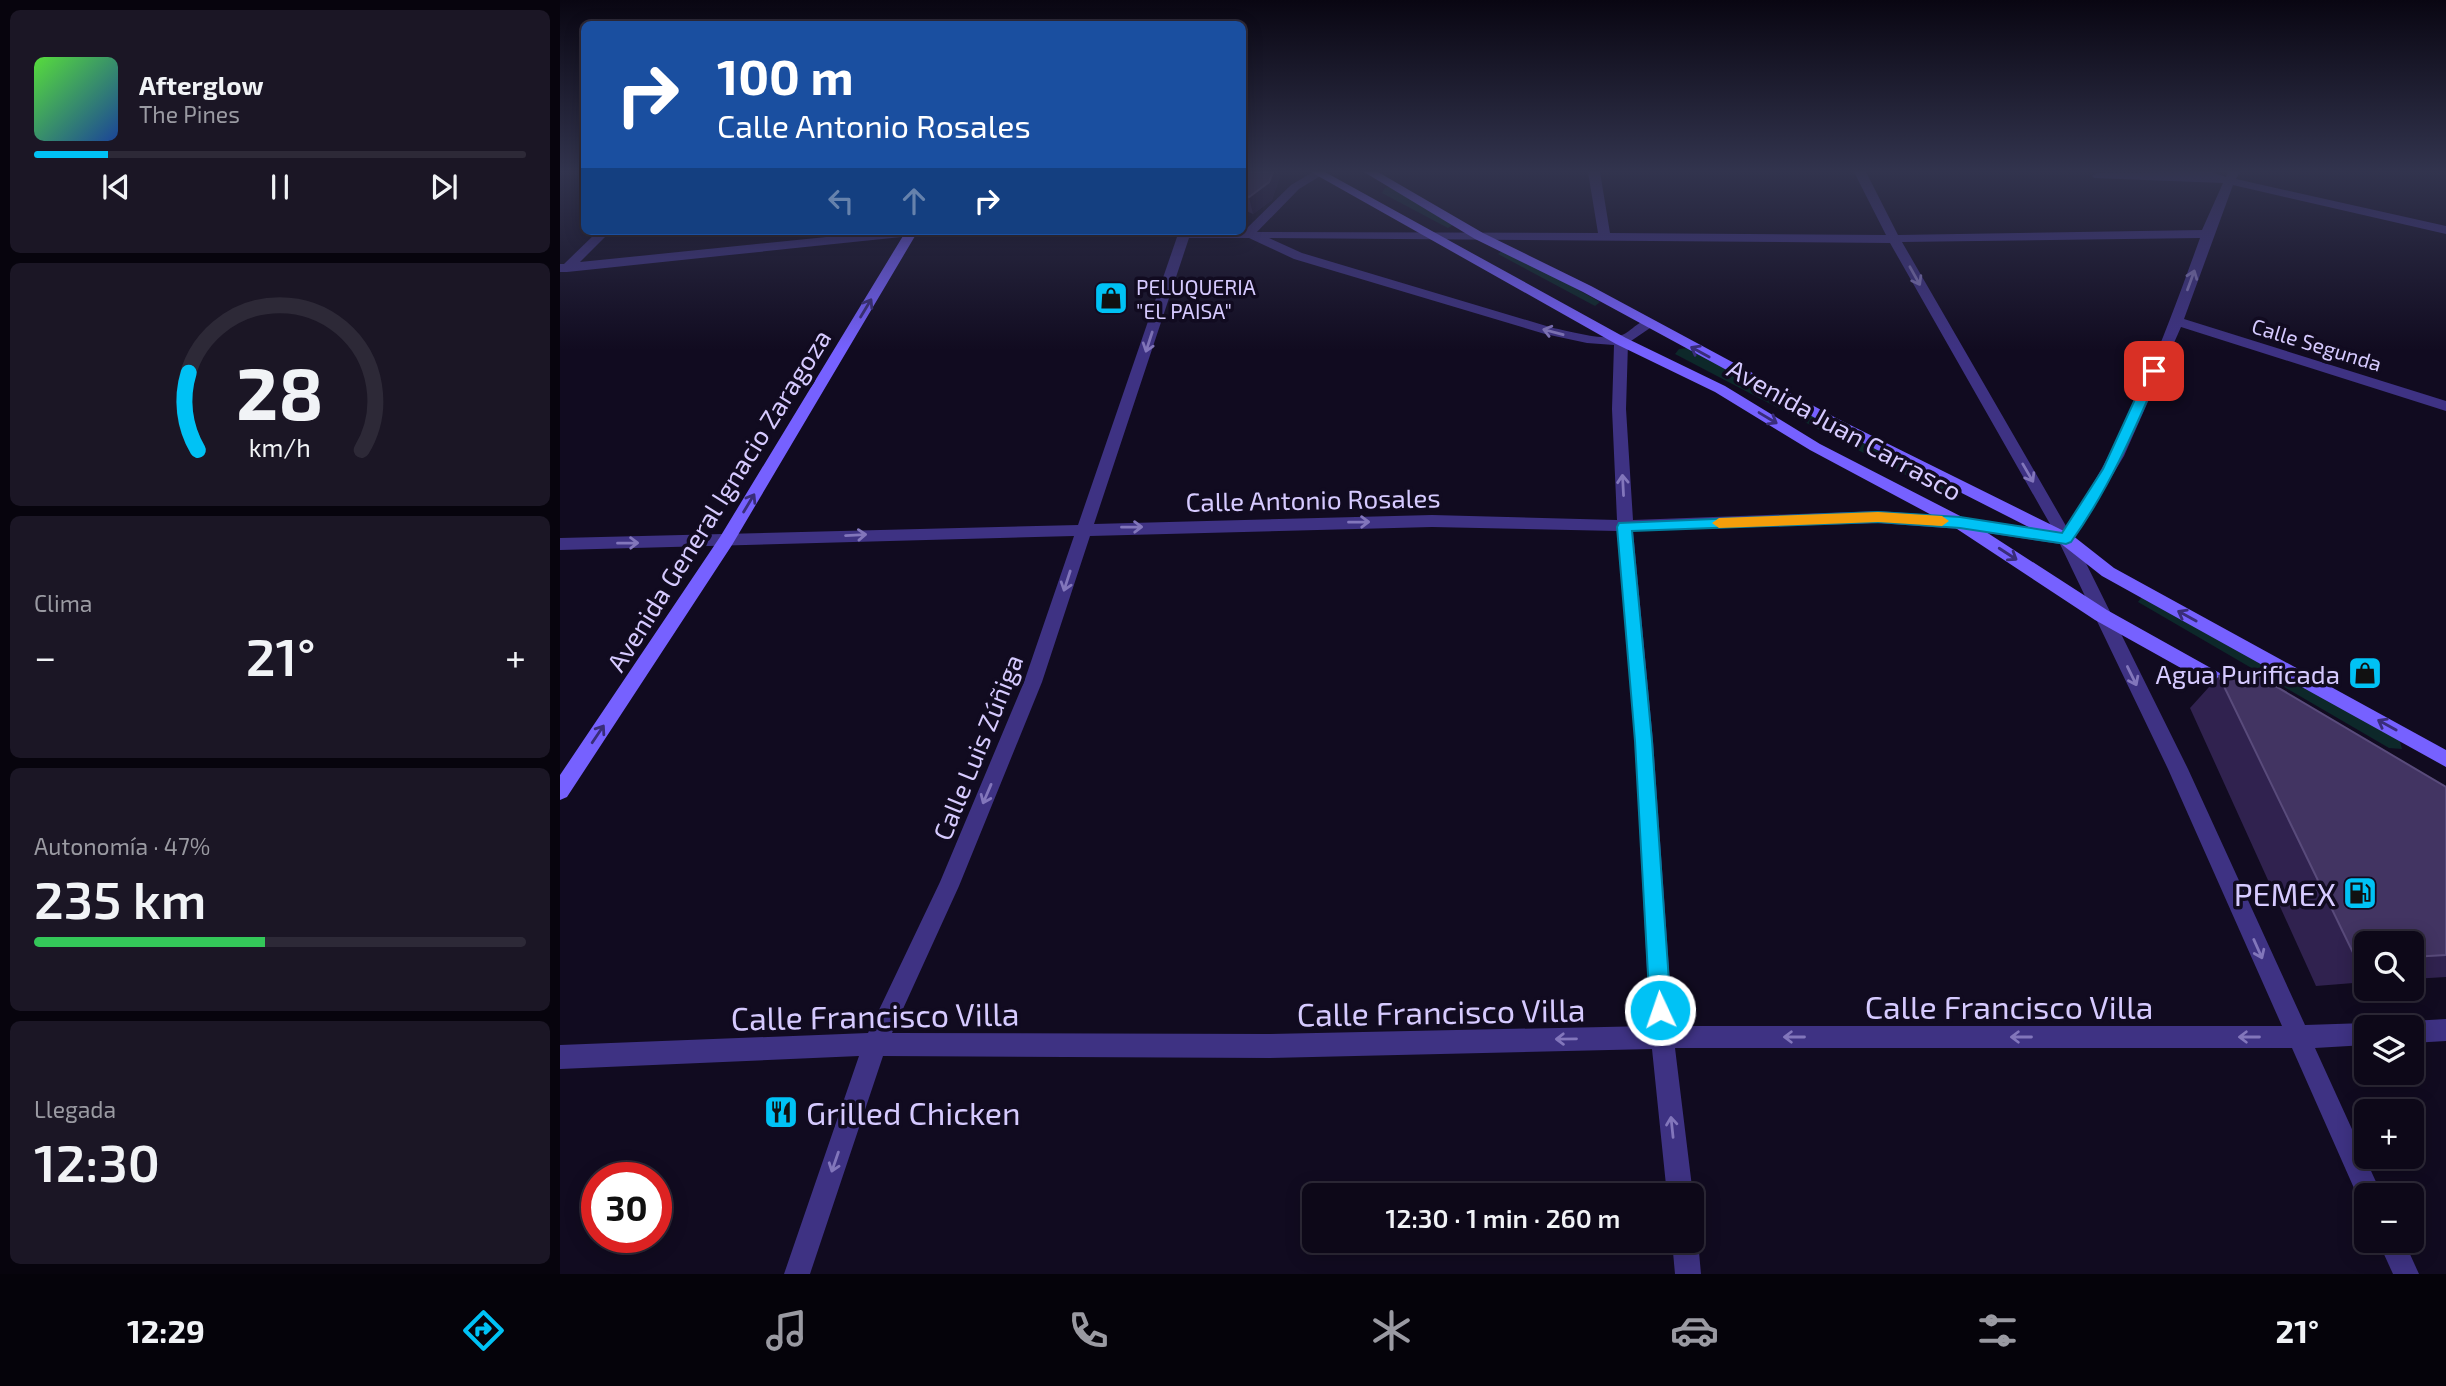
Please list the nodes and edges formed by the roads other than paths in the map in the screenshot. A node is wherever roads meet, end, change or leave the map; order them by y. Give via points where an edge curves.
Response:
1 (1425, 231) edge
2 (1471, 231) edge
3 (1604, 231) edge
4 (1890, 231) edge
5 (1246, 233) edge
6 (1249, 233) junction
7 (1430, 234) junction
8 (2207, 234) joint
9 (601, 235) edge
10 (876, 235) edge
11 (910, 235) edge
12 (1184, 235) edge
13 (1479, 236) junction
14 (1605, 237) junction
15 (1894, 239) junction
16 (563, 270) edge
17 (2176, 321) junction
18 (1647, 323) junction
19 (1621, 341) junction
20 (2446, 406) edge
21 (1960, 523) junction
22 (1625, 527) junction
23 (1084, 528) junction
24 (2066, 539) junction
25 (726, 541) junction
26 (560, 544) edge
27 (2101, 615) junction
28 (2250, 699) edge
29 (2446, 759) edge
30 (560, 791) edge
31 (2446, 1031) edge
32 (2424, 1032) edge
33 (2354, 1035) edge
34 (1662, 1037) junction
35 (2298, 1037) junction
36 (875, 1044) junction
37 (560, 1057) edge
38 (1679, 1183) edge
39 (2365, 1183) edge
40 (1686, 1253) edge
41 (2396, 1253) edge
42 (797, 1274) edge
43 (1688, 1274) edge
44 (2406, 1274) edge

1 - 7 street, Avenida Juan Carrasco
2 - 13 street, Avenida Juan Carrasco
3 - 14 street
4 - 15 street
5 - 6 street
6 - 7 street
19 -> 6 street via 1550,331 1298,256
7 - 13 street
7 - 19 street, Avenida Juan Carrasco
8 - 15 street
17 -> 8 street
9 - 16 street
10 - 16 street
25 -> 11 street, Avenida General Ignacio Zaragoza
12 -> 23 street, Calle Luis Zúñiga
13 - 14 street
13 - 18 street, Avenida Juan Carrasco
14 - 15 street
15 -> 24 street
17 - 20 street, Calle Segunda
17 - 24 street via 2110,469
18 - 19 street
24 -> 18 street, Avenida Juan Carrasco
19 -> 21 street, Avenida Juan Carrasco via 1720,389 1815,447
22 -> 19 street
21 - 22 street, Calle Antonio Rosales via 1878,517
21 - 24 street, Calle Antonio Rosales
21 -> 27 street, Avenida Juan Carrasco
23 -> 22 street, Calle Antonio Rosales via 1432,521
22 - 34 street
25 -> 23 street, Calle Antonio Rosales
23 -> 36 street, Calle Luis Zúñiga via 1033,682 949,886
24 - 27 street
29 -> 24 street, Avenida Juan Carrasco via 2108,572
26 -> 25 street, Calle Antonio Rosales
30 -> 25 street, Avenida General Ignacio Zaragoza
27 - 28 street, Avenida Juan Carrasco
27 -> 35 street via 2178,769
31 - 32 street
33 - 35 street, Calle Francisco Villa
35 -> 34 street, Calle Francisco Villa
34 -> 36 street, Calle Francisco Villa via 1269,1046
38 -> 34 street
35 - 39 street
36 - 37 street, Calle Francisco Villa
36 -> 42 street, Calle Luis Zúñiga
40 - 43 street
41 - 44 street

